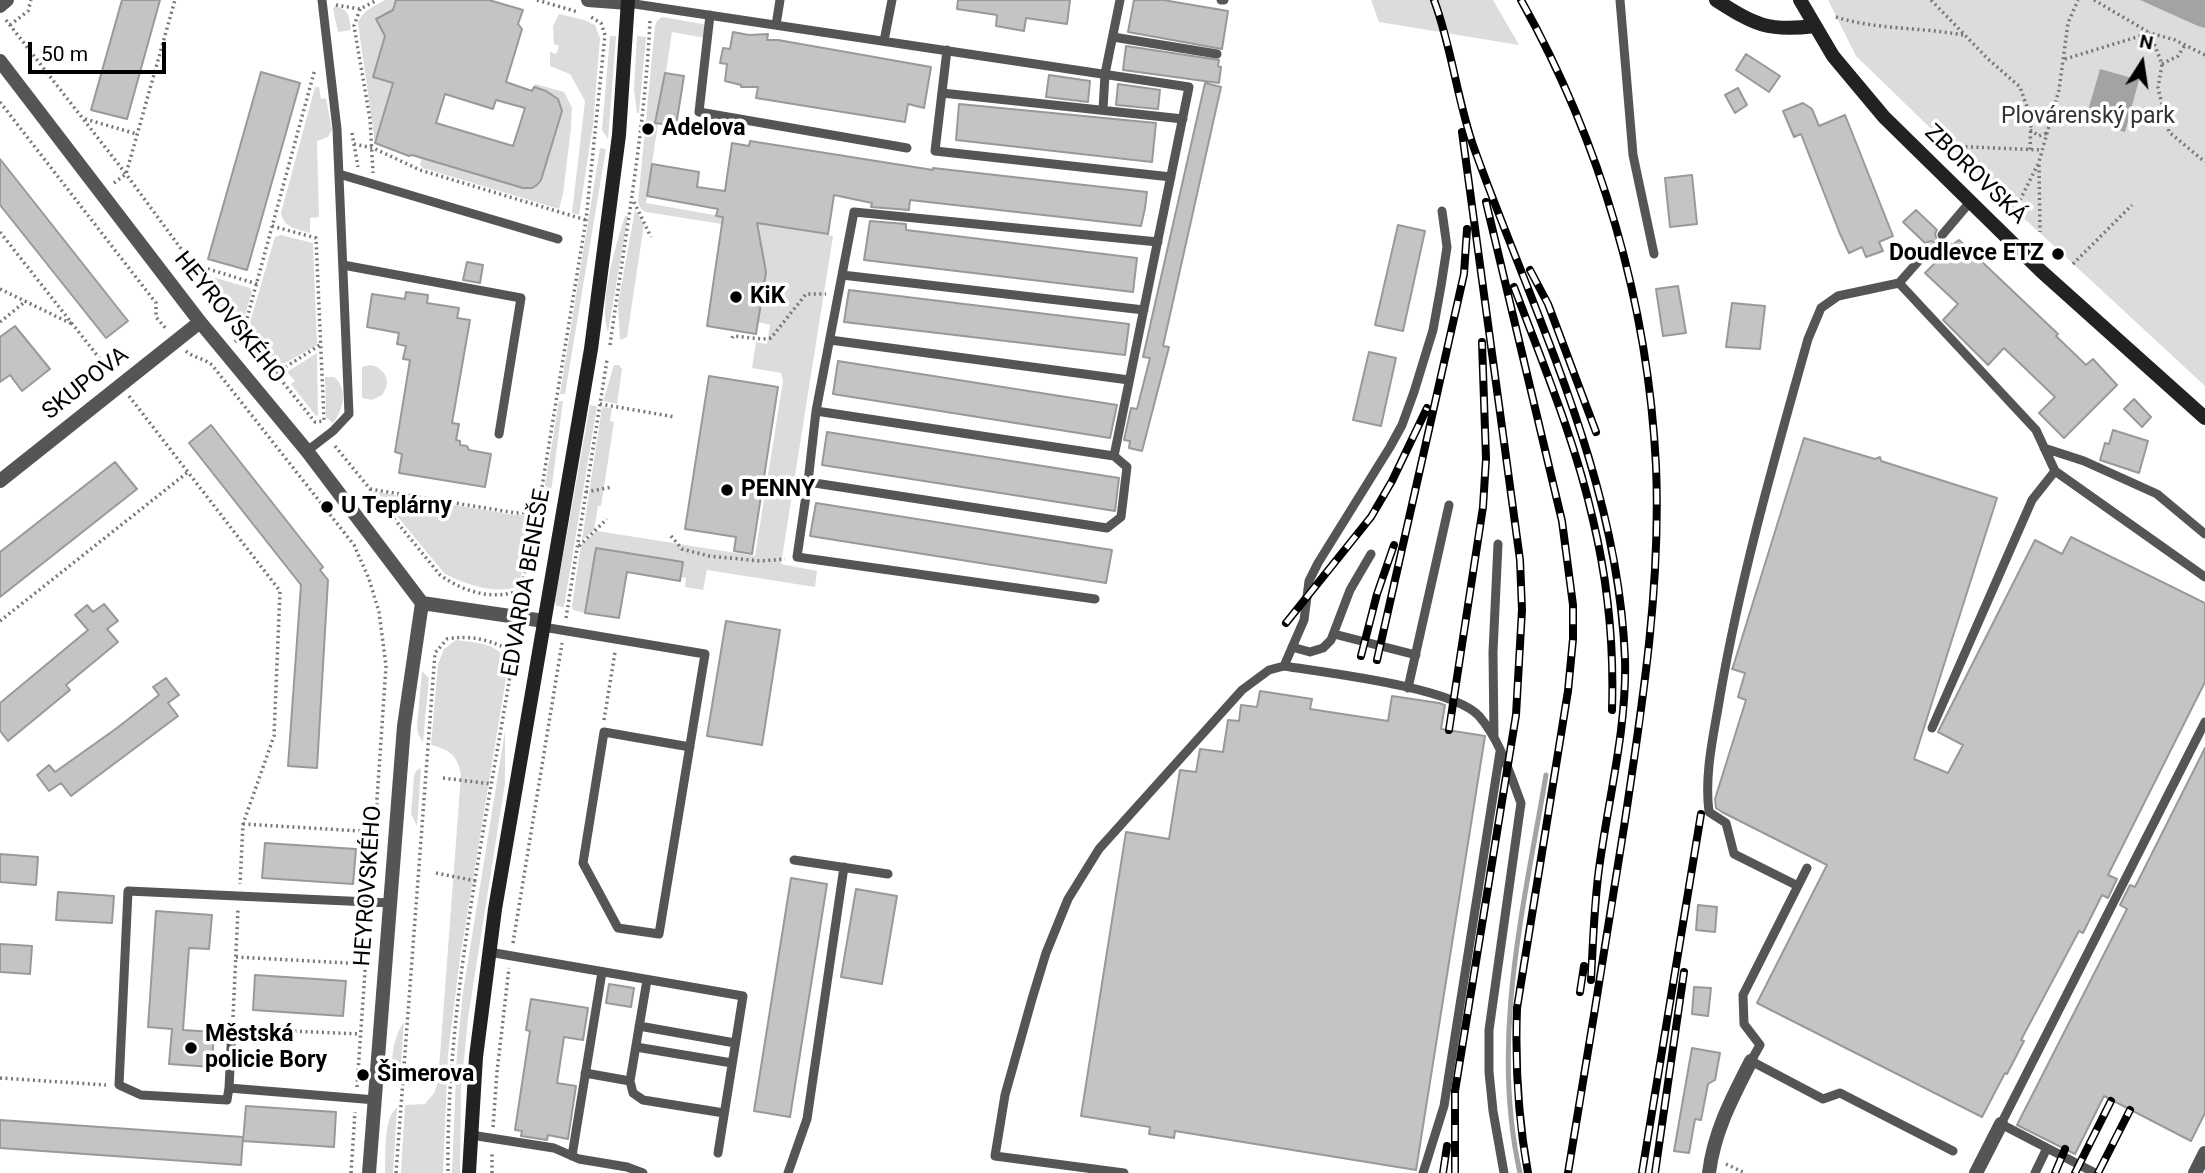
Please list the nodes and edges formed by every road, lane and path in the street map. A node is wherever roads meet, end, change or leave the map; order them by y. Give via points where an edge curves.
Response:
1 (7, 0) edge
2 (31, 0) edge
3 (175, 0) edge
4 (377, 0) edge
5 (537, 0) edge
6 (588, 0) edge
7 (696, 0) edge
8 (780, 0) edge
9 (892, 0) edge
10 (1121, 0) edge
11 (1620, 0) edge
12 (1716, 0) edge
13 (1800, 0) edge
14 (1931, 0) edge
15 (2070, 0) edge
16 (2078, 0) edge
17 (2094, 0) edge
18 (323, 1) edge
19 (628, 2) edge
20 (0, 6) edge
21 (651, 6) junction
22 (2074, 6) junction
23 (360, 9) junction
24 (0, 13) edge
25 (694, 13) junction
26 (710, 15) junction
27 (1836, 17) dead end
28 (10, 25) junction
29 (776, 25) junction
30 (1815, 26) junction
31 (2150, 33) junction
32 (1965, 36) junction
33 (1113, 37) junction
34 (884, 41) junction
35 (2185, 45) junction
36 (947, 50) junction
37 (1217, 54) dead end
38 (2205, 55) edge
39 (2065, 59) junction
40 (0, 61) edge
41 (2162, 64) junction
42 (315, 69) dead end
43 (1105, 74) junction
44 (942, 93) junction
45 (0, 102) edge
46 (1103, 110) junction
47 (83, 119) junction
48 (1183, 119) junction
49 (2030, 130) junction
50 (2047, 133) junction
51 (137, 134) junction
52 (354, 144) dead end
53 (1949, 146) dead end
54 (373, 148) junction
55 (906, 148) dead end
56 (2030, 150) junction
57 (2042, 150) junction
58 (2039, 162) junction
59 (2205, 162) edge
60 (125, 174) junction
61 (339, 174) junction
62 (1171, 177) junction
63 (372, 183) junction
64 (101, 192) junction
65 (633, 200) junction
66 (1970, 202) junction
67 (2132, 205) dead end
68 (2015, 209) dead end
69 (1442, 211) dead end
70 (586, 220) junction
71 (272, 226) junction
72 (0, 232) edge
73 (2040, 232) dead end
74 (1942, 235) dead end
75 (650, 237) dead end
76 (558, 239) dead end
77 (1158, 242) junction
78 (1930, 248) dead end
79 (1654, 254) dead end
80 (192, 264) junction
81 (2073, 264) dead end
82 (343, 265) junction
83 (842, 275) junction
84 (1899, 283) junction
85 (257, 284) junction
86 (0, 289) edge
87 (838, 292) junction
88 (26, 301) junction
89 (1144, 310) junction
90 (0, 322) edge
91 (200, 322) junction
92 (74, 325) junction
93 (243, 333) junction
94 (732, 338) dead end
95 (830, 340) junction
96 (177, 341) junction
97 (320, 345) junction
98 (226, 352) junction
99 (212, 365) junction
100 (276, 373) junction
101 (1129, 380) junction
102 (121, 385) junction
103 (557, 396) junction
104 (582, 400) junction
105 (600, 404) junction
106 (816, 411) junction
107 (675, 417) dead end
108 (2205, 418) edge
109 (324, 420) junction
110 (333, 431) junction
111 (499, 434) dead end
112 (2044, 448) junction
113 (307, 451) junction
114 (1114, 456) junction
115 (2055, 471) junction
116 (188, 472) junction
117 (0, 481) edge
118 (808, 482) junction
119 (612, 486) dead end
120 (368, 489) junction
121 (586, 492) junction
122 (1449, 505) dead end
123 (538, 511) junction
124 (607, 519) dead end
125 (2205, 534) edge
126 (671, 536) dead end
127 (1498, 544) dead end
128 (578, 547) junction
129 (1371, 554) dead end
130 (797, 557) junction
131 (2205, 577) edge
132 (1095, 599) dead end
133 (422, 603) junction
134 (0, 621) edge
135 (543, 624) junction
136 (564, 631) junction
137 (1334, 634) junction
138 (617, 639) junction
139 (1292, 647) junction
140 (1416, 655) junction
141 (1284, 666) junction
142 (1408, 688) junction
143 (2205, 722) edge
144 (1932, 728) dead end
145 (604, 732) junction
146 (1494, 739) junction
147 (690, 747) junction
148 (1500, 751) junction
149 (443, 778) dead end
150 (492, 784) junction
151 (243, 824) junction
152 (374, 832) junction
153 (396, 834) junction
154 (794, 860) dead end
155 (844, 867) junction
156 (1807, 869) dead end
157 (436, 873) dead end
158 (888, 874) dead end
159 (476, 881) junction
160 (1798, 886) junction
161 (239, 896) junction
162 (370, 901) junction
163 (391, 903) junction
164 (489, 952) junction
165 (510, 956) junction
166 (236, 957) junction
167 (365, 964) junction
168 (386, 964) junction
169 (602, 972) junction
170 (647, 980) junction
171 (639, 1026) junction
172 (232, 1028) junction
173 (360, 1034) junction
174 (381, 1035) junction
175 (736, 1043) junction
176 (636, 1046) junction
177 (1751, 1061) junction
178 (732, 1063) junction
179 (585, 1073) junction
180 (0, 1078) edge
181 (630, 1081) junction
182 (119, 1085) junction
183 (229, 1088) junction
184 (356, 1098) junction
185 (376, 1100) junction
186 (724, 1113) junction
187 (2001, 1124) junction
188 (471, 1135) junction
189 (492, 1138) junction
190 (2047, 1149) junction
191 (1953, 1152) dead end
192 (718, 1153) dead end
193 (2205, 1153) edge
194 (572, 1156) junction
195 (1718, 1160) dead end
196 (351, 1173) edge
197 (369, 1173) edge
198 (396, 1173) edge
199 (448, 1173) edge
200 (469, 1173) edge
201 (492, 1173) edge
202 (643, 1173) edge
203 (788, 1173) edge
204 (1124, 1173) edge
205 (1423, 1173) edge
206 (1504, 1173) edge
207 (1709, 1173) edge
208 (1745, 1173) edge
209 (1976, 1173) edge
210 (2035, 1173) edge
211 (2095, 1173) edge
212 (2195, 1173) edge

1 - 20 street
2 - 28 path via 28,11
3 - 51 path
4 - 23 path
5 - 70 path via 590,15 605,29
6 - 19 street
7 - 25 lane
8 - 29 lane
9 - 34 lane
10 - 33 lane
11 - 79 lane via 1633,155
12 - 30 street via 1770,28
13 - 30 street, ZBOROVSKÁ
14 - 32 path
15 - 22 path
16 - 22 path
17 - 31 path
18 - 23 path
18 - 61 lane
19 - 21 lane
19 - 104 street, EDVARDA BENEŠE via 616,162
21 - 25 lane
21 - 65 path
22 - 39 path
23 - 54 path via 354,26
24 - 28 path
25 - 26 lane
26 - 29 lane
26 - 55 lane via 699,112
27 - 32 path
28 - 47 path
29 - 34 lane
30 - 66 street, ZBOROVSKÁ via 1833,56 1884,117
31 - 35 path
31 - 39 path
31 - 41 path
32 - 49 path via 2020,87 2031,118
33 - 37 lane
33 - 43 lane
34 - 36 lane
35 - 38 path
35 - 41 path via 2178,56
36 - 43 lane
36 - 44 lane
39 - 50 path
40 - 64 street, HEYROVSKÉHO
41 - 59 path via 2158,88 2169,132
42 - 71 path
43 - 46 lane
43 - 48 lane via 1189,87
44 - 46 lane
44 - 62 lane via 935,150
45 - 96 path via 156,303 156,317
46 - 48 lane
47 - 51 path
47 - 60 path
48 - 62 lane
49 - 50 path via 2039,136
49 - 56 path
50 - 57 path
51 - 60 path
52 - 54 path
53 - 56 path
54 - 63 path
54 - 70 path via 420,170
56 - 57 path
57 - 58 path
58 - 68 path
58 - 73 path
60 - 64 path
60 - 80 path
61 - 63 lane
61 - 82 lane
62 - 77 lane
63 - 76 lane
64 - 91 street, HEYROVSKÉHO
65 - 75 path
65 - 105 path
66 - 74 lane
66 - 108 street, ZBOROVSKÁ
67 - 81 path
69 - 139 lane via 1447,247 1441,286 1414,392 1390,447 1318,562 1309,581 1304,620
70 - 103 path
71 - 85 path
71 - 97 path via 316,238
72 - 92 path
77 - 83 lane via 853,212
77 - 89 lane
78 - 84 lane
80 - 85 path
80 - 93 path
82 - 110 lane via 349,414
82 - 111 lane via 521,298
83 - 87 lane
83 - 89 lane
84 - 112 lane via 2036,430
84 - 160 lane via 1838,296 1821,308 1808,339 1739,598 1714,736 1707,778 1709,812 1726,823 1734,854
85 - 93 path
86 - 88 path
87 - 94 path via 806,294 771,338
87 - 95 lane
88 - 90 path
88 - 92 path
89 - 101 lane
91 - 96 street, SKUPOVA
91 - 98 street, HEYROVSKÉHO
92 - 102 path
93 - 98 path
93 - 100 path
95 - 101 lane
95 - 106 lane
96 - 99 path via 190,356
96 - 102 street, SKUPOVA
97 - 100 path
97 - 109 path
98 - 99 path
98 - 113 street, HEYROVSKÉHO
99 - 152 path via 354,545 369,579 386,666
100 - 109 path via 315,422
101 - 114 lane
102 - 116 path
102 - 117 street, SKUPOVA
103 - 104 path
103 - 123 path
104 - 105 path
104 - 135 street, EDVARDA BENEŠE
105 - 107 path
105 - 121 path
106 - 114 lane
106 - 118 lane
109 - 110 path
110 - 113 lane
110 - 120 path via 339,439 334,446
112 - 115 lane
112 - 125 lane via 2157,494
113 - 133 street, HEYROVSKÉHO
114 - 118 lane via 1127,467 1121,517 1107,528
115 - 131 lane
115 - 144 lane via 2032,500
116 - 134 path
116 - 151 path via 281,591 274,736
118 - 130 lane
119 - 121 path
120 - 123 path via 516,513
120 - 123 path via 440,575 469,591 488,594 506,596 521,590
121 - 128 path
122 - 140 lane
124 - 128 path
126 - 130 path via 682,549 729,559
127 - 146 lane
128 - 136 path
129 - 137 lane via 1350,590
130 - 132 lane
133 - 135 street
133 - 153 street, HEYROVSKÉHO via 404,726
135 - 136 lane
135 - 164 street, EDVARDA BENEŠE
136 - 138 lane
136 - 165 path
137 - 139 lane via 1323,648 1310,652
137 - 140 lane
138 - 145 path
138 - 147 lane via 705,654
139 - 141 lane
140 - 142 lane
141 - 142 lane
141 - 204 lane via 1269,670 1242,690 1099,849 1068,899 1046,953 1005,1095 995,1156
142 - 146 lane via 1453,700 1478,715
143 - 187 lane
145 - 147 lane
145 - 147 lane via 583,863 618,928 660,934
146 - 148 lane
148 - 205 lane via 1444,1106
148 - 206 lane via 1521,803 1489,1030 1490,1085
149 - 150 path
150 - 159 path
150 - 198 path via 512,664 506,648 488,640 447,639 435,653
151 - 152 path
151 - 161 path
152 - 153 path
152 - 162 path
153 - 163 street, HEYROVSKÉHO
154 - 155 lane
155 - 158 lane
155 - 203 lane via 807,1119
156 - 160 lane
157 - 159 path
159 - 199 path via 457,1010
160 - 177 lane via 1744,995 1744,1024 1760,1045
161 - 162 lane
161 - 166 path
161 - 182 lane via 128,891
162 - 163 lane
162 - 167 path
163 - 168 street, HEYROVSKÉHO
164 - 165 lane
164 - 188 street, EDVARDA BENEŠE
165 - 169 lane
165 - 189 path
166 - 167 path
166 - 172 path
167 - 168 path
167 - 173 path
168 - 174 street, HEYROVSKÉHO
169 - 170 lane
169 - 179 lane
170 - 171 lane
170 - 175 lane via 743,996
171 - 175 lane
171 - 176 lane
172 - 173 path
172 - 183 lane
173 - 174 path
173 - 184 path
174 - 185 street, HEYROVSKÉHO
175 - 178 lane
176 - 178 lane
176 - 181 lane
177 - 191 lane via 1823,1099 1840,1093
177 - 207 street via 1720,1123
178 - 186 lane
179 - 181 lane
179 - 194 lane
180 - 182 path
181 - 186 lane via 633,1093 643,1100
182 - 183 lane via 141,1095 227,1100
183 - 184 lane
184 - 185 lane
184 - 196 path
185 - 197 street, HEYROVSKÉHO
186 - 192 lane
187 - 190 lane
187 - 209 street
188 - 189 lane
188 - 200 street, EDVARDA BENEŠE
189 - 194 lane via 554,1148
189 - 201 path
190 - 210 lane
190 - 211 lane
193 - 212 street
194 - 202 lane
195 - 208 path

